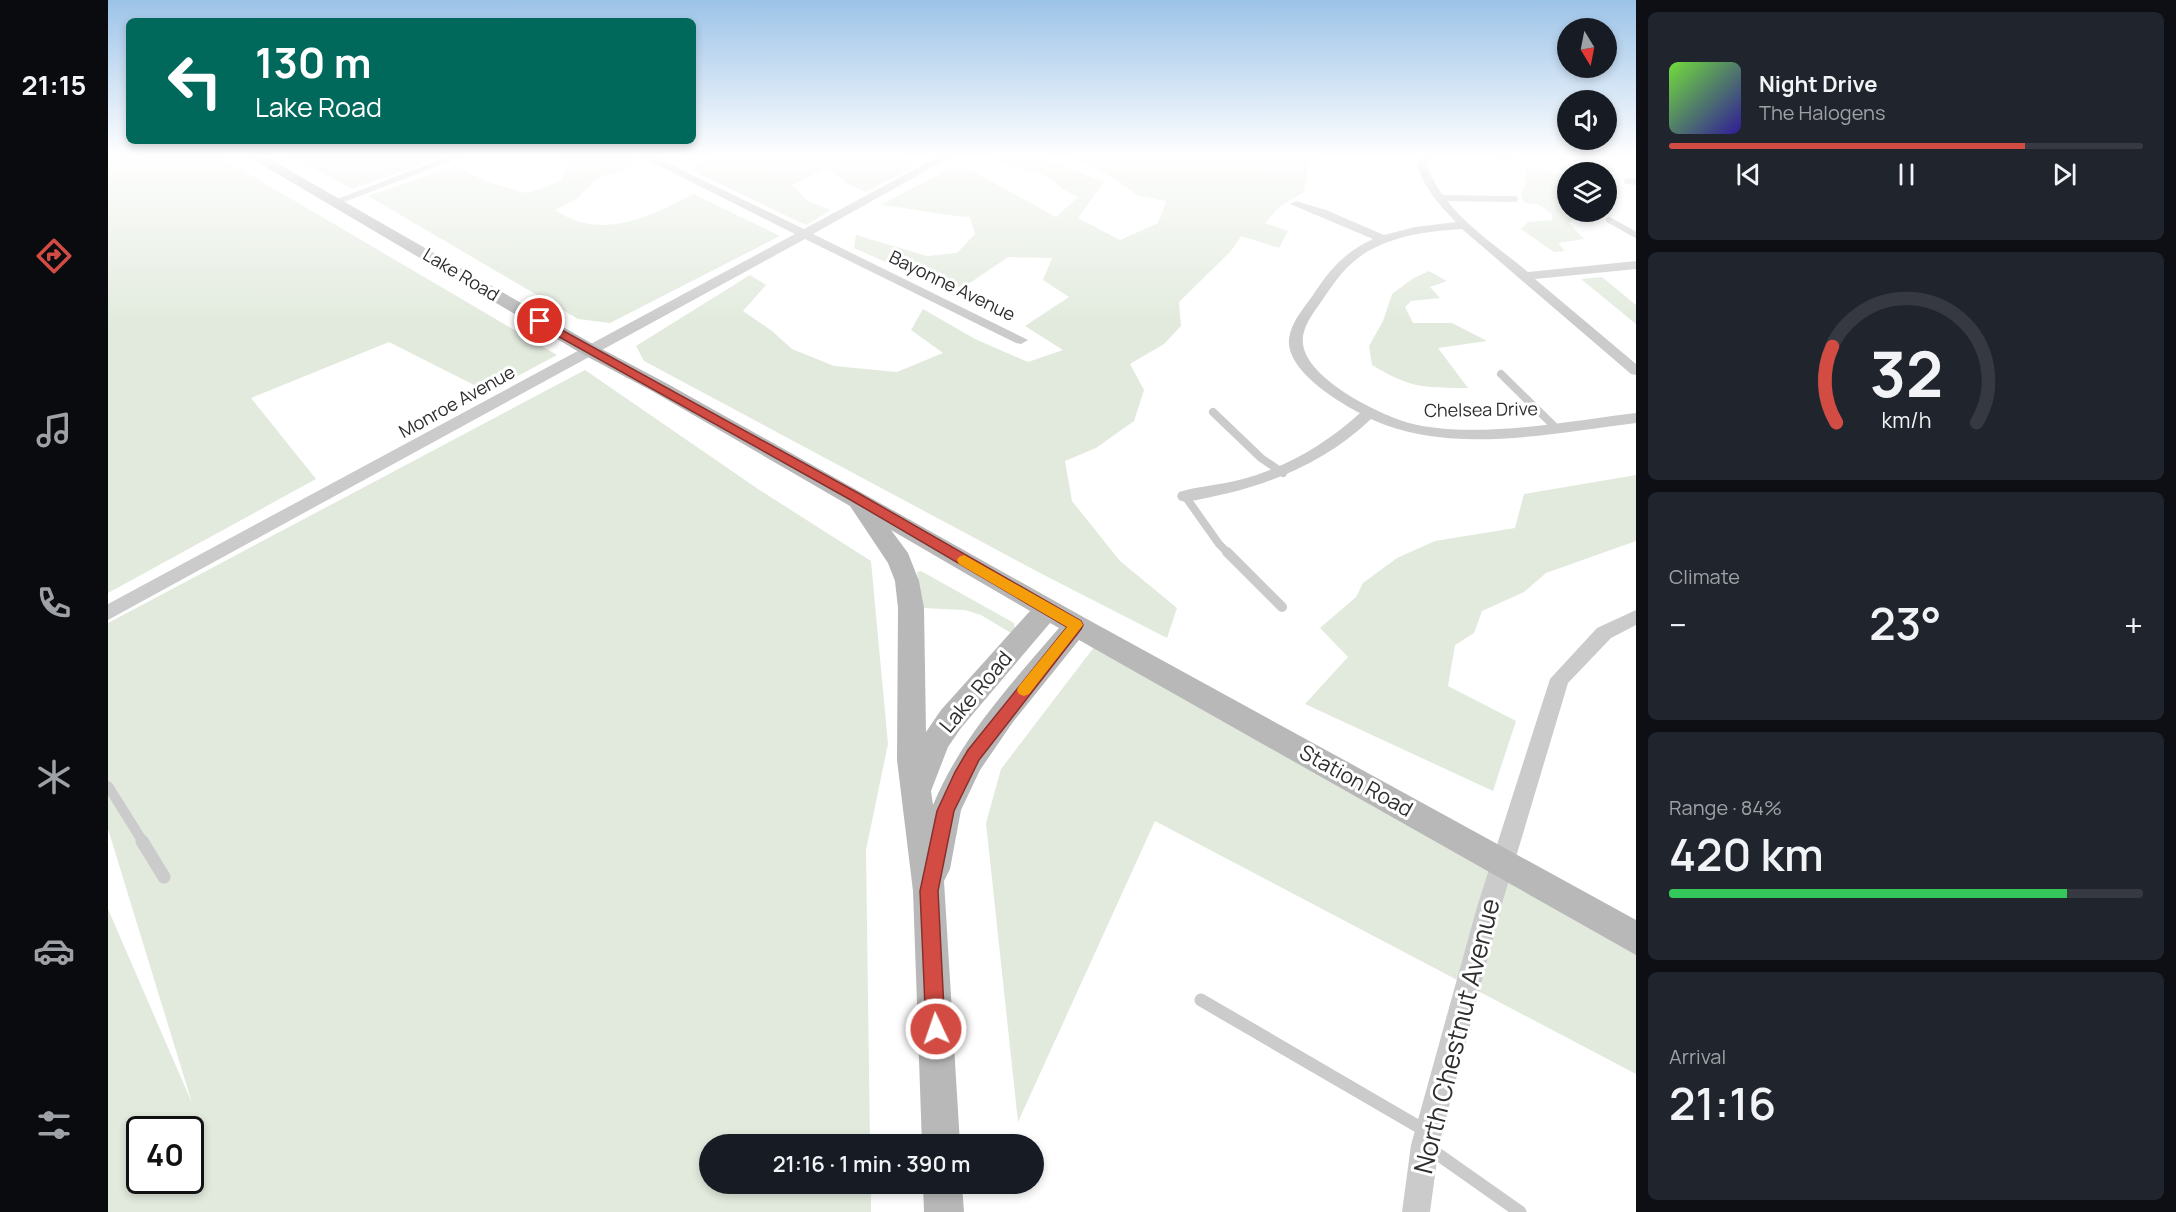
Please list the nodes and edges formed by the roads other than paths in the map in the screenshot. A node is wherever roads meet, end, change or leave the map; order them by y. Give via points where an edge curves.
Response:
1 (350, 211) edge
2 (755, 211) edge
3 (846, 211) edge
4 (1317, 211) edge
5 (1451, 211) edge
6 (1613, 222) edge
7 (1465, 225) junction
8 (802, 234) junction
9 (1636, 235) edge
10 (1383, 238) junction
11 (1636, 265) edge
12 (1525, 276) junction
13 (1021, 340) dead end
14 (591, 351) junction
15 (1636, 371) edge
16 (1501, 374) dead end
17 (1213, 412) dead end
18 (1370, 412) junction
19 (1636, 418) edge
20 (1554, 426) junction
21 (1283, 473) junction
22 (853, 496) junction
23 (1185, 496) joint
24 (1282, 607) dead end
25 (1047, 609) junction
26 (108, 613) edge
27 (1636, 618) edge
28 (1076, 625) junction
29 (108, 786) edge
30 (917, 789) junction
31 (1502, 862) junction
32 (164, 877) dead end
33 (929, 891) junction
34 (1636, 938) edge
35 (1202, 1000) dead end
36 (941, 1134) edge
37 (1426, 1138) junction
38 (943, 1194) edge
39 (944, 1212) edge
40 (1416, 1212) edge
41 (1520, 1212) edge

1 - 14 street, Lake Road
2 - 8 street, Bayonne Avenue
3 - 8 street, Monroe Avenue
4 - 10 street
5 - 7 street
6 - 9 lane
7 - 10 street, Chelsea Drive via 1411,230
7 - 12 street
8 - 13 street, Bayonne Avenue
8 - 14 street, Monroe Avenue
10 - 18 street, Chelsea Drive via 1338,266 1300,325 1296,346 1322,382
11 - 12 street
12 - 15 street
14 - 22 street, Lake Road
14 - 26 street, Monroe Avenue
16 - 20 lane
17 - 21 lane via 1261,458
18 - 20 street, Chelsea Drive via 1409,428 1440,432
18 - 21 street via 1351,431 1305,463
19 - 20 street, Chelsea Drive
21 - 23 street
22 - 25 street, Lake Road
22 - 30 street via 900,560 907,580 912,760
23 - 24 lane via 1219,544
25 - 28 street, Lake Road
25 - 30 street, Lake Road via 951,719 936,741
27 - 31 street, North Chestnut Avenue via 1604,633 1560,679
28 - 31 street, Station Road
28 - 33 street, Lake Road via 1000,719 960,778 945,811
29 - 32 lane
30 - 33 street, Lake Road
31 - 34 street, Station Road
31 - 37 street, North Chestnut Avenue
33 - 36 street, Lake Road
35 - 37 lane
37 - 40 street, North Chestnut Avenue
37 - 41 lane
38 - 39 street

